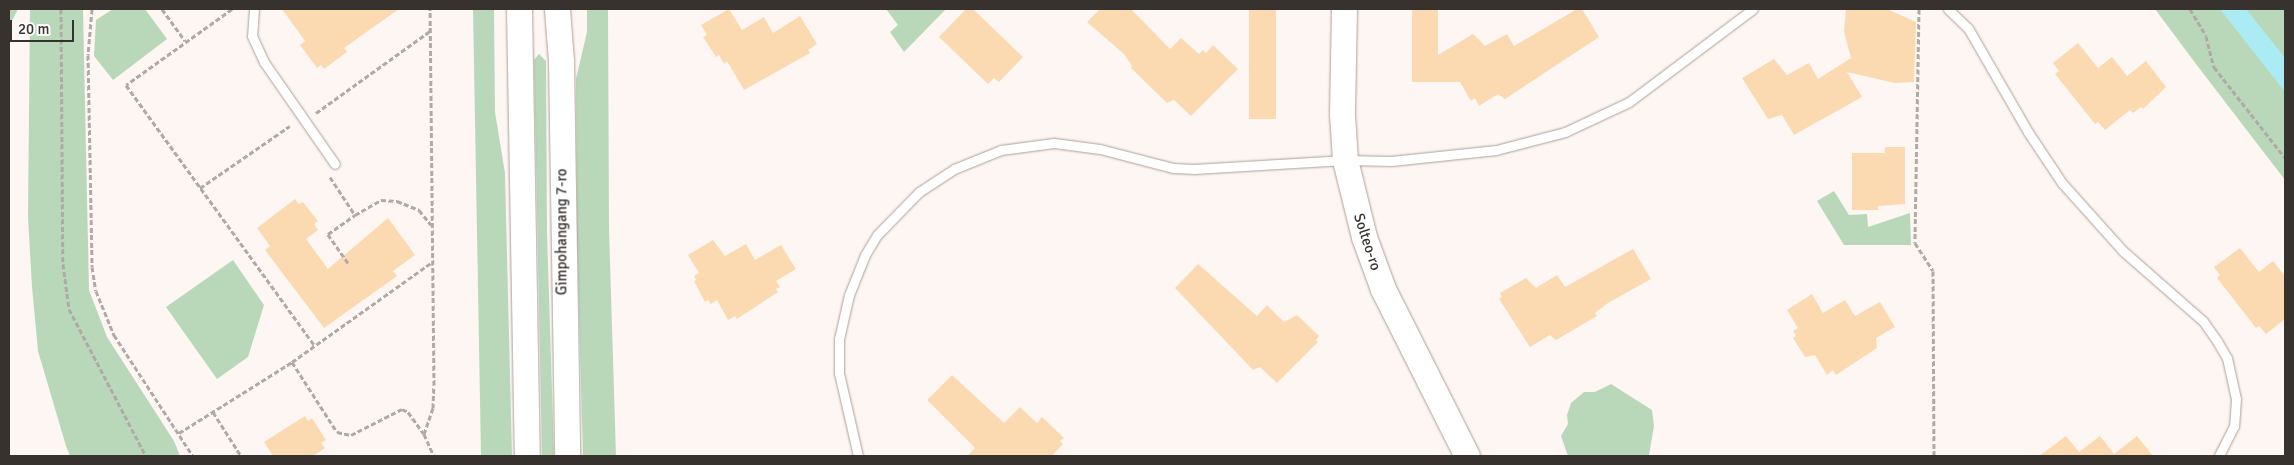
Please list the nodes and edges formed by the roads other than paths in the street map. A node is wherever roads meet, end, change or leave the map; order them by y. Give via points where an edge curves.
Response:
1 (254, 9) edge
2 (510, 9) edge
3 (519, 9) edge
4 (557, 9) edge
5 (567, 9) edge
6 (1344, 9) edge
7 (1753, 9) edge
8 (1948, 9) edge
9 (561, 60) junction
10 (519, 126) junction
11 (1345, 160) junction
12 (335, 164) dead end
13 (527, 456) edge
14 (567, 456) edge
15 (858, 456) edge
16 (1467, 456) edge
17 (2219, 456) edge

1 - 12 lane via 252,36 264,62
2 - 10 main road
3 - 10 main road
4 - 9 main road, Gimpohangang 7-ro
5 - 9 main road
6 - 11 main road, Solteo-ro via 1342,114
7 - 11 lane via 1648,90 1565,132 1496,150 1391,161
8 - 17 lane via 1968,28 2028,132 2062,183 2123,251 2203,322 2217,341 2227,358 2236,399 2234,426
9 - 14 main road, Gimpohangang 7-ro
10 - 13 main road
11 - 15 lane via 1173,168 1100,148 1054,143 1001,150 954,169 899,209 865,255 849,295 839,339 839,373
11 - 16 main road, Solteo-ro via 1364,236 1382,289

